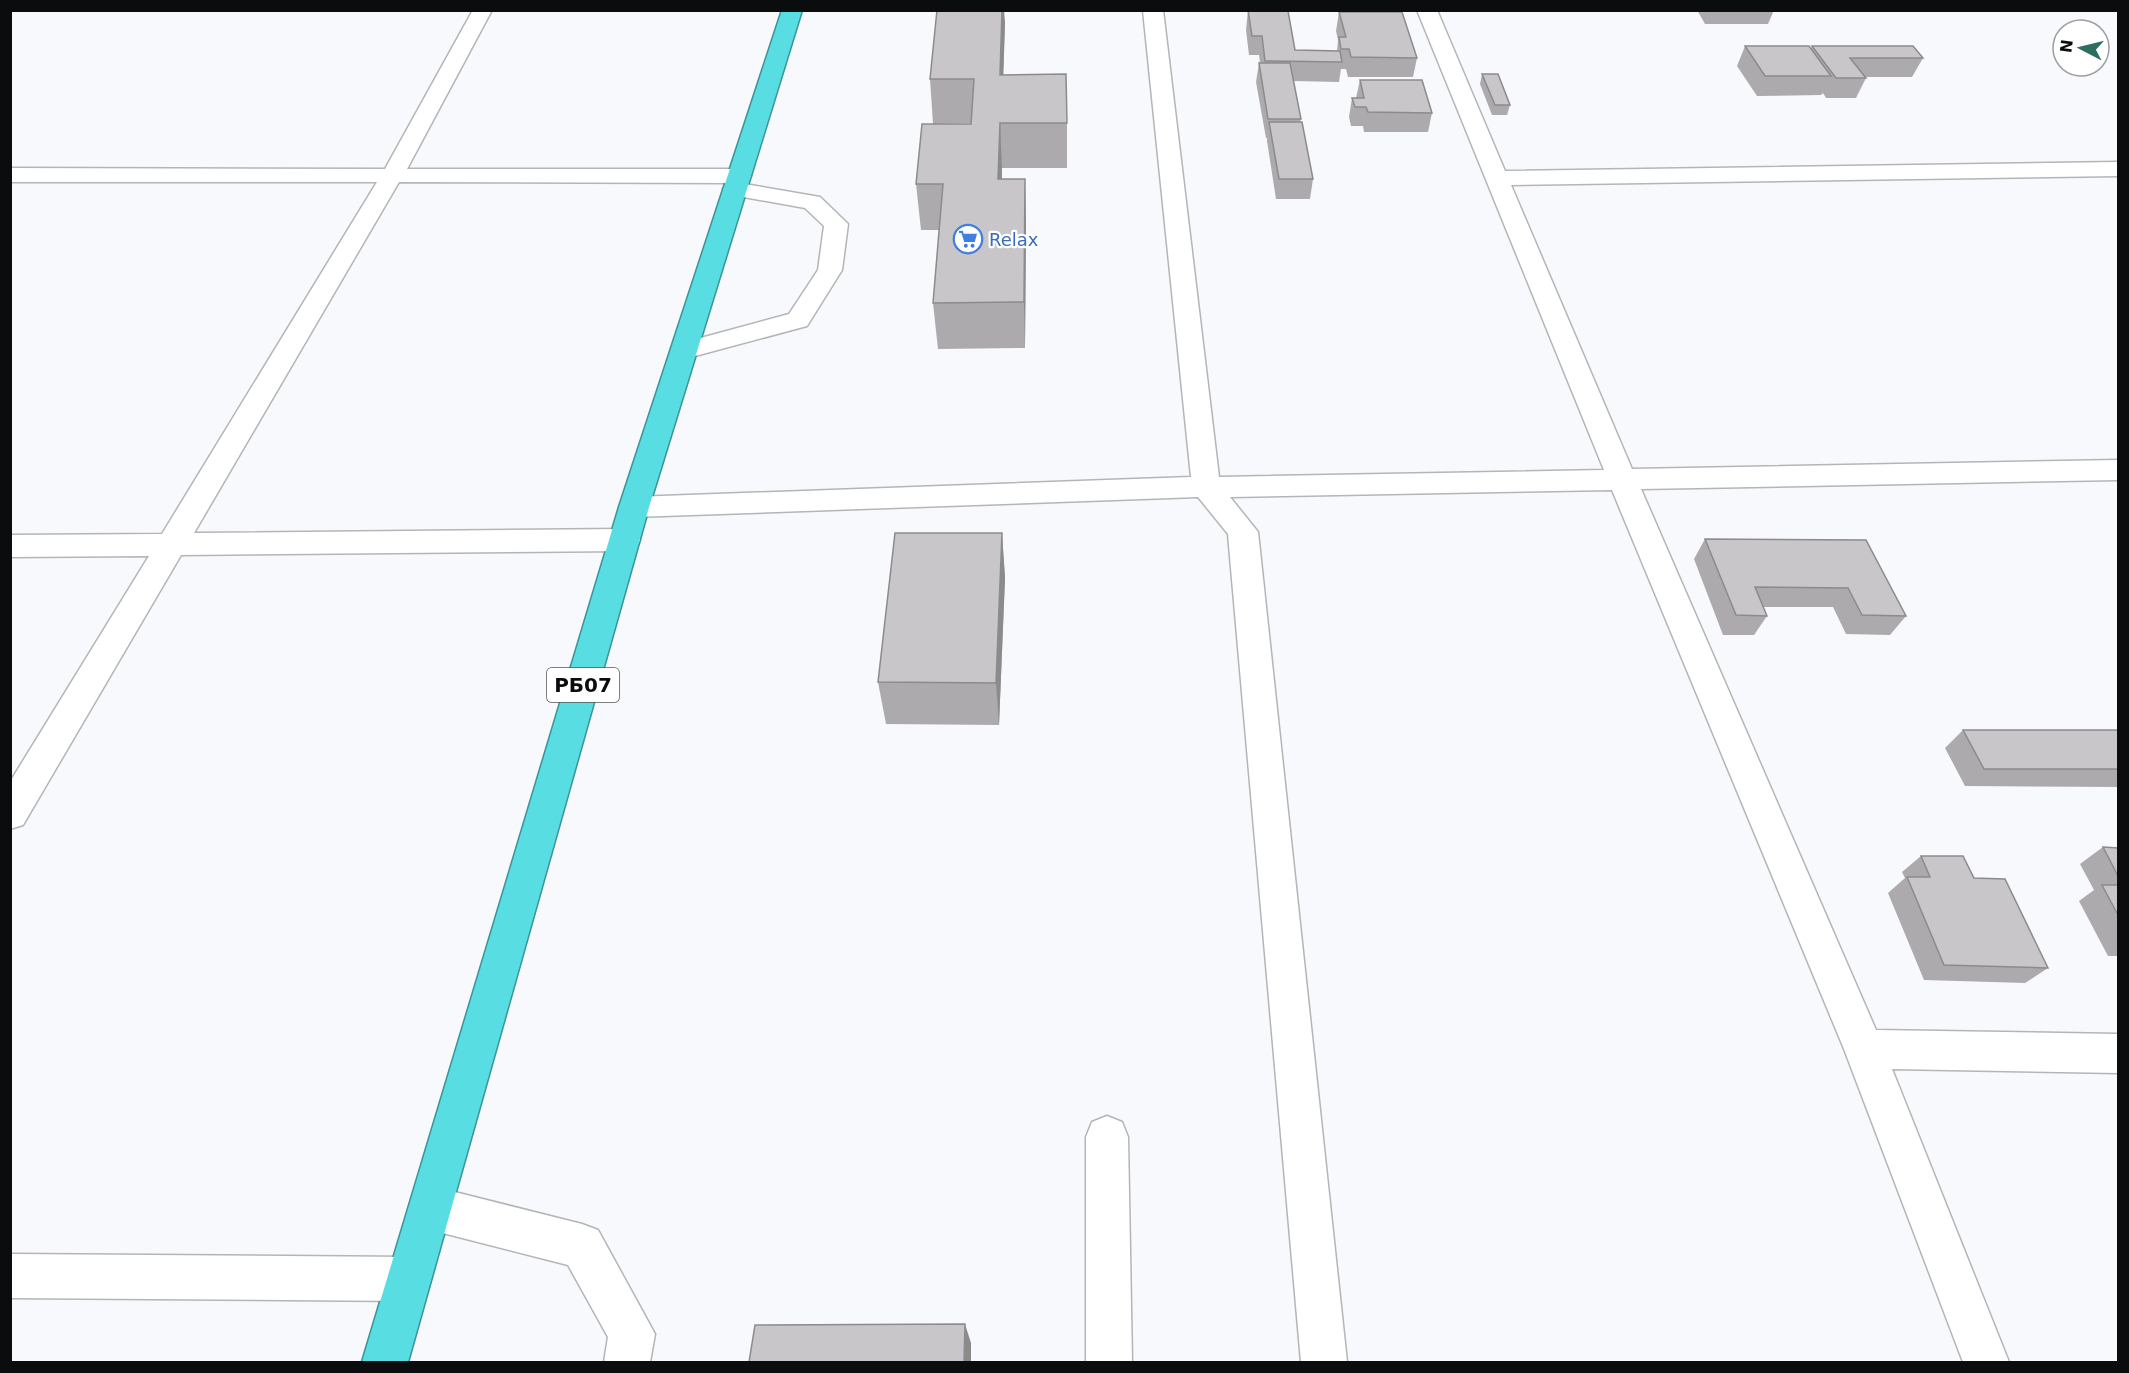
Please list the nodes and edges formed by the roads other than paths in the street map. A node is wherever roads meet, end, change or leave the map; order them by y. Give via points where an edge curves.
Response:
1 (483, 10) edge
2 (792, 10) edge
3 (1153, 10) edge
4 (1427, 10) edge
5 (2118, 169) edge
6 (393, 174) junction
7 (10, 175) edge
8 (1498, 177) junction
9 (738, 182) junction
10 (684, 351) junction
11 (2118, 470) edge
12 (1623, 481) junction
13 (1206, 487) junction
14 (634, 507) junction
15 (625, 540) junction
16 (170, 545) junction
17 (10, 546) edge
18 (10, 814) edge
19 (1864, 1049) junction
20 (2118, 1053) edge
21 (1107, 1137) dead end
22 (431, 1208) junction
23 (10, 1276) edge
24 (409, 1279) junction
25 (385, 1362) edge
26 (627, 1362) edge
27 (1109, 1362) edge
28 (1324, 1362) edge
29 (1986, 1362) edge

1 - 6 street
2 - 9 highway, РБ07
3 - 13 street
4 - 8 street
5 - 8 street
6 - 7 street
6 - 9 street
6 - 16 street
8 - 12 street
9 - 10 highway, РБ07
9 - 10 street via 812,202 836,224 830,270 798,320
10 - 14 highway, РБ07
11 - 12 street
12 - 13 street
12 - 19 street
13 - 14 street
13 - 28 street via 1243,532
14 - 15 highway, РБ07
15 - 16 street
15 - 22 highway, РБ07
16 - 17 street
16 - 18 street
19 - 20 street
19 - 29 street
21 - 27 street
22 - 24 highway, РБ07
22 - 26 street via 582,1246 632,1334
23 - 24 street
24 - 25 highway, РБ07

